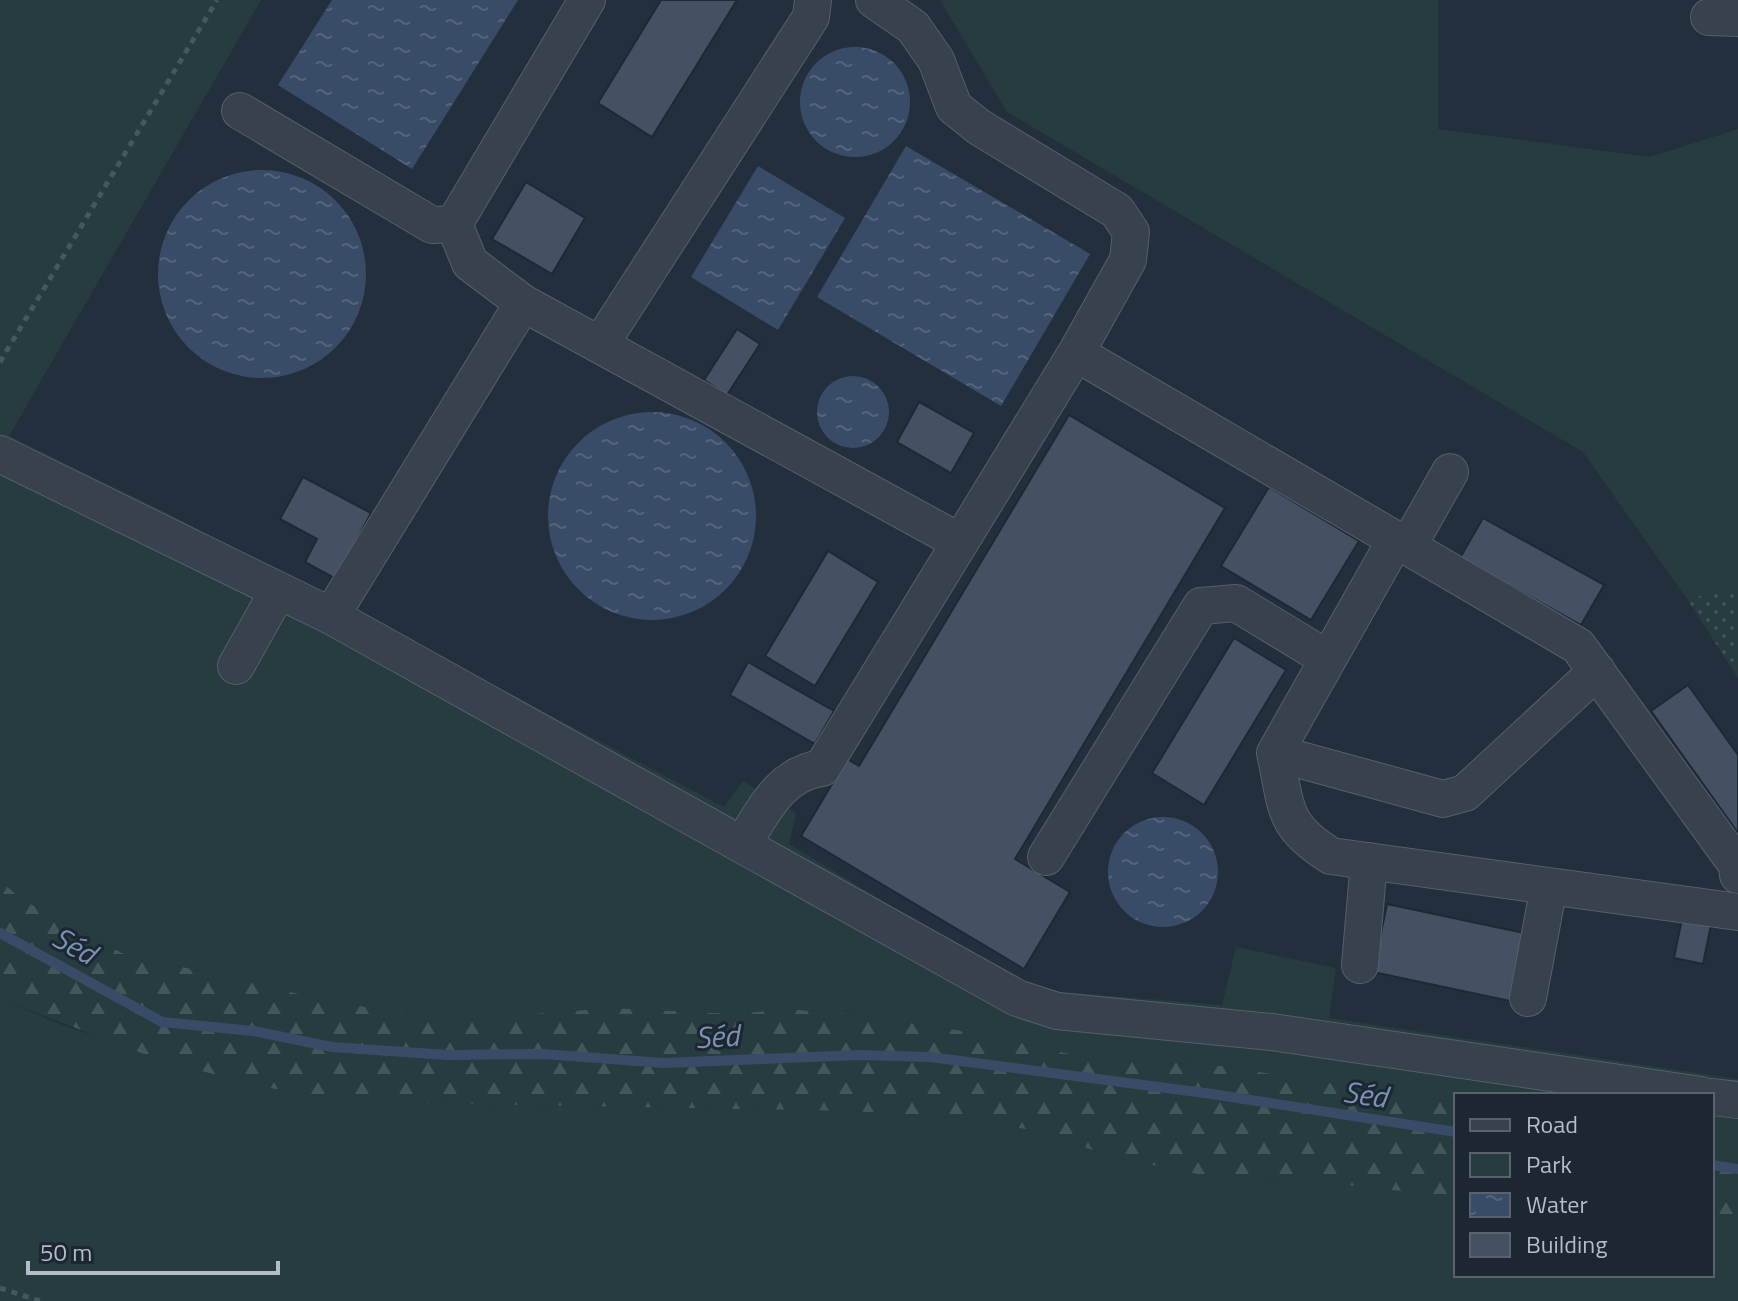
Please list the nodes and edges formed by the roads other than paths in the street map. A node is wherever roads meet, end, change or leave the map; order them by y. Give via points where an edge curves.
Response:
1 (587, 0) edge
2 (813, 0) edge
3 (874, 0) edge
4 (240, 111) dead end
5 (454, 224) junction
6 (523, 303) junction
7 (600, 345) junction
8 (1076, 353) junction
9 (0, 454) edge
10 (1450, 472) dead end
11 (960, 542) junction
12 (1402, 543) junction
13 (278, 591) junction
14 (331, 616) junction
15 (1328, 659) junction
16 (236, 666) dead end
17 (1597, 671) junction
18 (1275, 753) junction
19 (743, 844) junction
20 (1046, 857) dead end
21 (1369, 861) junction
22 (1738, 875) edge
23 (1549, 886) junction
24 (1738, 912) edge
25 (1360, 965) dead end
26 (1528, 998) dead end
27 (1687, 1093) edge
28 (1714, 1097) edge
29 (1738, 1100) edge

1 - 5 lane
2 - 7 lane via 811,17
3 - 8 lane via 913,27 936,60 954,107 1117,211 1131,232 1128,260
4 - 5 lane via 432,225
5 - 6 lane via 470,263
6 - 7 lane
6 - 14 lane
7 - 11 lane
8 - 11 lane
8 - 12 lane
9 - 13 lane
10 - 12 lane
11 - 19 lane via 822,768 801,770 771,798
12 - 15 lane
12 - 17 lane via 1578,646
13 - 14 lane
13 - 16 lane
14 - 19 lane
15 - 18 lane
15 - 20 lane via 1236,603 1201,606
17 - 18 lane via 1465,793 1443,799
17 - 22 lane via 1737,865
18 - 21 lane via 1289,818 1304,839 1331,856
19 - 27 lane via 1017,998 1057,1011 1272,1032
21 - 23 lane
21 - 25 lane
23 - 24 lane
23 - 26 lane
28 - 29 lane

